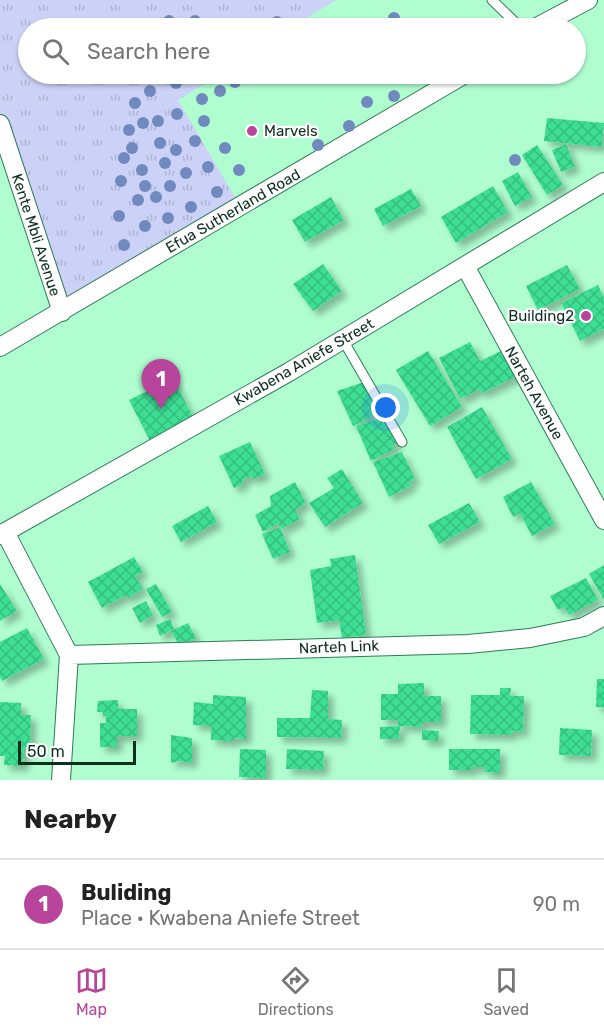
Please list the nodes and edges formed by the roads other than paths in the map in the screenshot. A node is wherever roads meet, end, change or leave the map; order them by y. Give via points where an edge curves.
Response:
1 (492, 0) edge
2 (588, 0) edge
3 (511, 18) edge
4 (554, 18) edge
5 (448, 84) edge
6 (0, 124) edge
7 (604, 182) edge
8 (465, 266) junction
9 (62, 312) junction
10 (343, 340) junction
11 (0, 347) edge
12 (402, 442) dead end
13 (604, 520) edge
14 (3, 534) edge
15 (604, 616) edge
16 (69, 655) junction
17 (61, 780) edge

1 - 3 lane
2 - 4 street
5 - 9 street, Efua Sutherland Road
6 - 9 street, Kente Mbli Avenue
7 - 8 street, Kwabena Aniefe Street
8 - 10 street, Kwabena Aniefe Street
8 - 13 street, Narteh Avenue
9 - 11 street, Efua Sutherland Road
10 - 12 lane
10 - 14 street, Kwabena Aniefe Street
14 - 16 street
15 - 16 street, Narteh Link via 584,627 530,638 468,644
16 - 17 street

